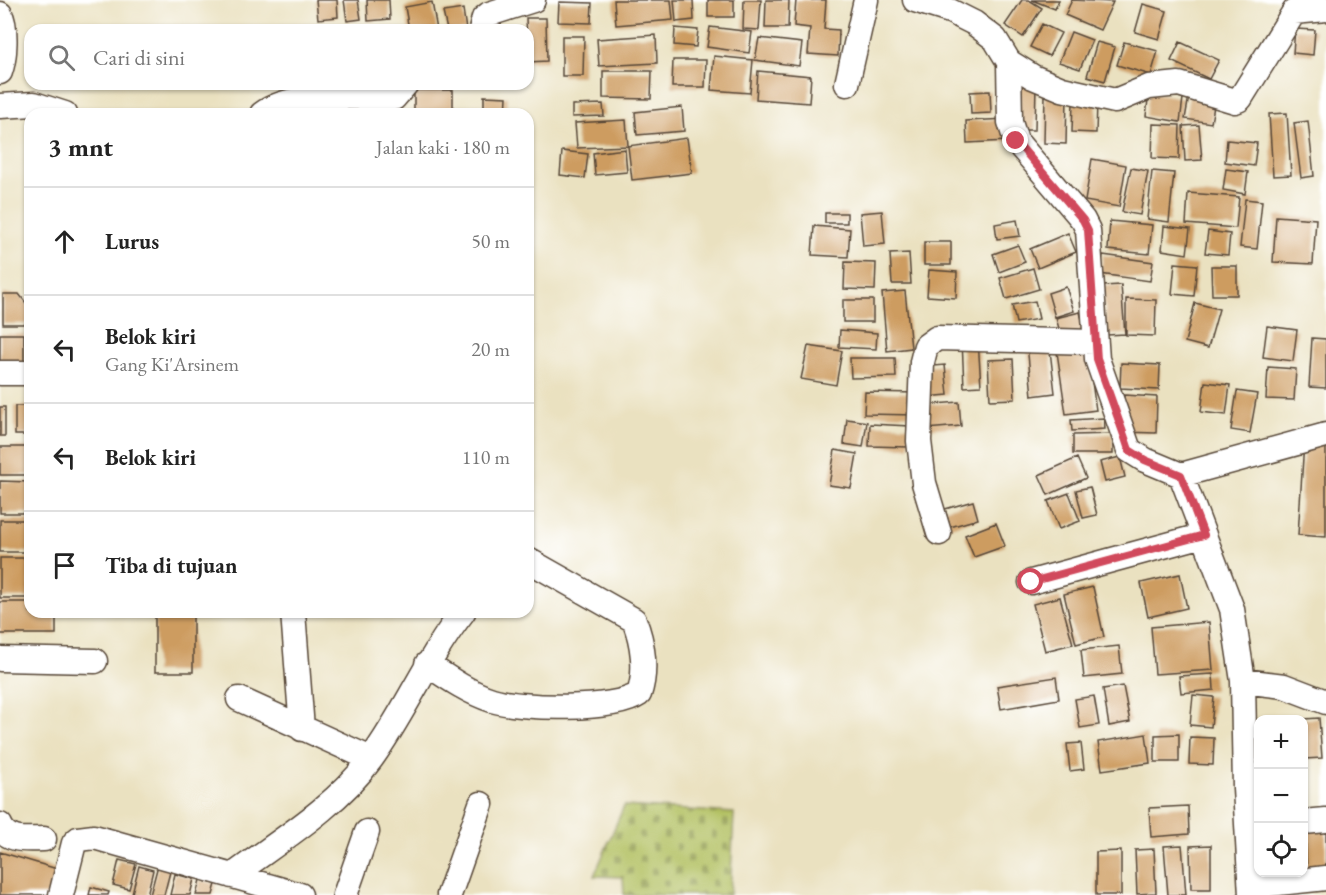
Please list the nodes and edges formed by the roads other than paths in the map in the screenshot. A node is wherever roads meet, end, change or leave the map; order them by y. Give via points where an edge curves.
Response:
1 (533, 0) edge
2 (866, 0) edge
3 (915, 0) edge
4 (1326, 9) edge
5 (0, 14) edge
6 (482, 24) edge
7 (1010, 62) junction
8 (0, 72) edge
9 (847, 84) dead end
10 (401, 90) edge
11 (0, 106) edge
12 (46, 108) edge
13 (270, 108) edge
14 (1094, 342) junction
15 (0, 373) edge
16 (24, 373) edge
17 (1326, 435) edge
18 (1181, 475) junction
19 (939, 533) dead end
20 (1204, 535) junction
21 (534, 563) edge
22 (1031, 582) dead end
23 (293, 618) edge
24 (459, 618) edge
25 (0, 659) edge
26 (94, 661) dead end
27 (427, 664) junction
28 (1243, 681) junction
29 (239, 699) dead end
30 (1326, 702) edge
31 (302, 729) junction
32 (371, 759) junction
33 (481, 804) dead end
34 (1326, 820) edge
35 (1308, 822) edge
36 (0, 825) edge
37 (1253, 825) edge
38 (367, 832) dead end
39 (44, 839) dead end
40 (232, 876) junction
41 (1326, 878) edge
42 (1251, 891) edge
43 (61, 895) edge
44 (300, 895) edge
45 (345, 895) edge
46 (449, 895) edge

1 - 6 street via 489,14
2 - 9 street
3 - 7 street via 974,23 995,39
4 - 7 street via 1294,12 1240,99 1235,101 1179,84 1149,87 1115,101 1062,89
5 - 8 street
7 - 14 street via 1010,122 1016,141 1088,230
10 - 13 street via 394,98 298,100
11 - 12 street via 34,104
14 - 18 street via 1129,450
14 - 19 street via 936,338 926,346 920,441 924,483
15 - 16 street
17 - 18 street
18 - 20 street
20 - 22 street
20 - 28 street via 1232,609
21 - 27 street via 634,620 643,674 639,694 622,702 562,707 494,701
23 - 31 street
24 - 27 street
25 - 26 street
27 - 32 street
28 - 30 street via 1284,686
28 - 37 street
29 - 31 street
31 - 32 street
32 - 40 street via 303,824
33 - 46 street
34 - 35 street
36 - 39 street via 18,839
37 - 42 street
38 - 45 street
40 - 43 street via 94,837 74,843
40 - 44 street
41 - 42 street

